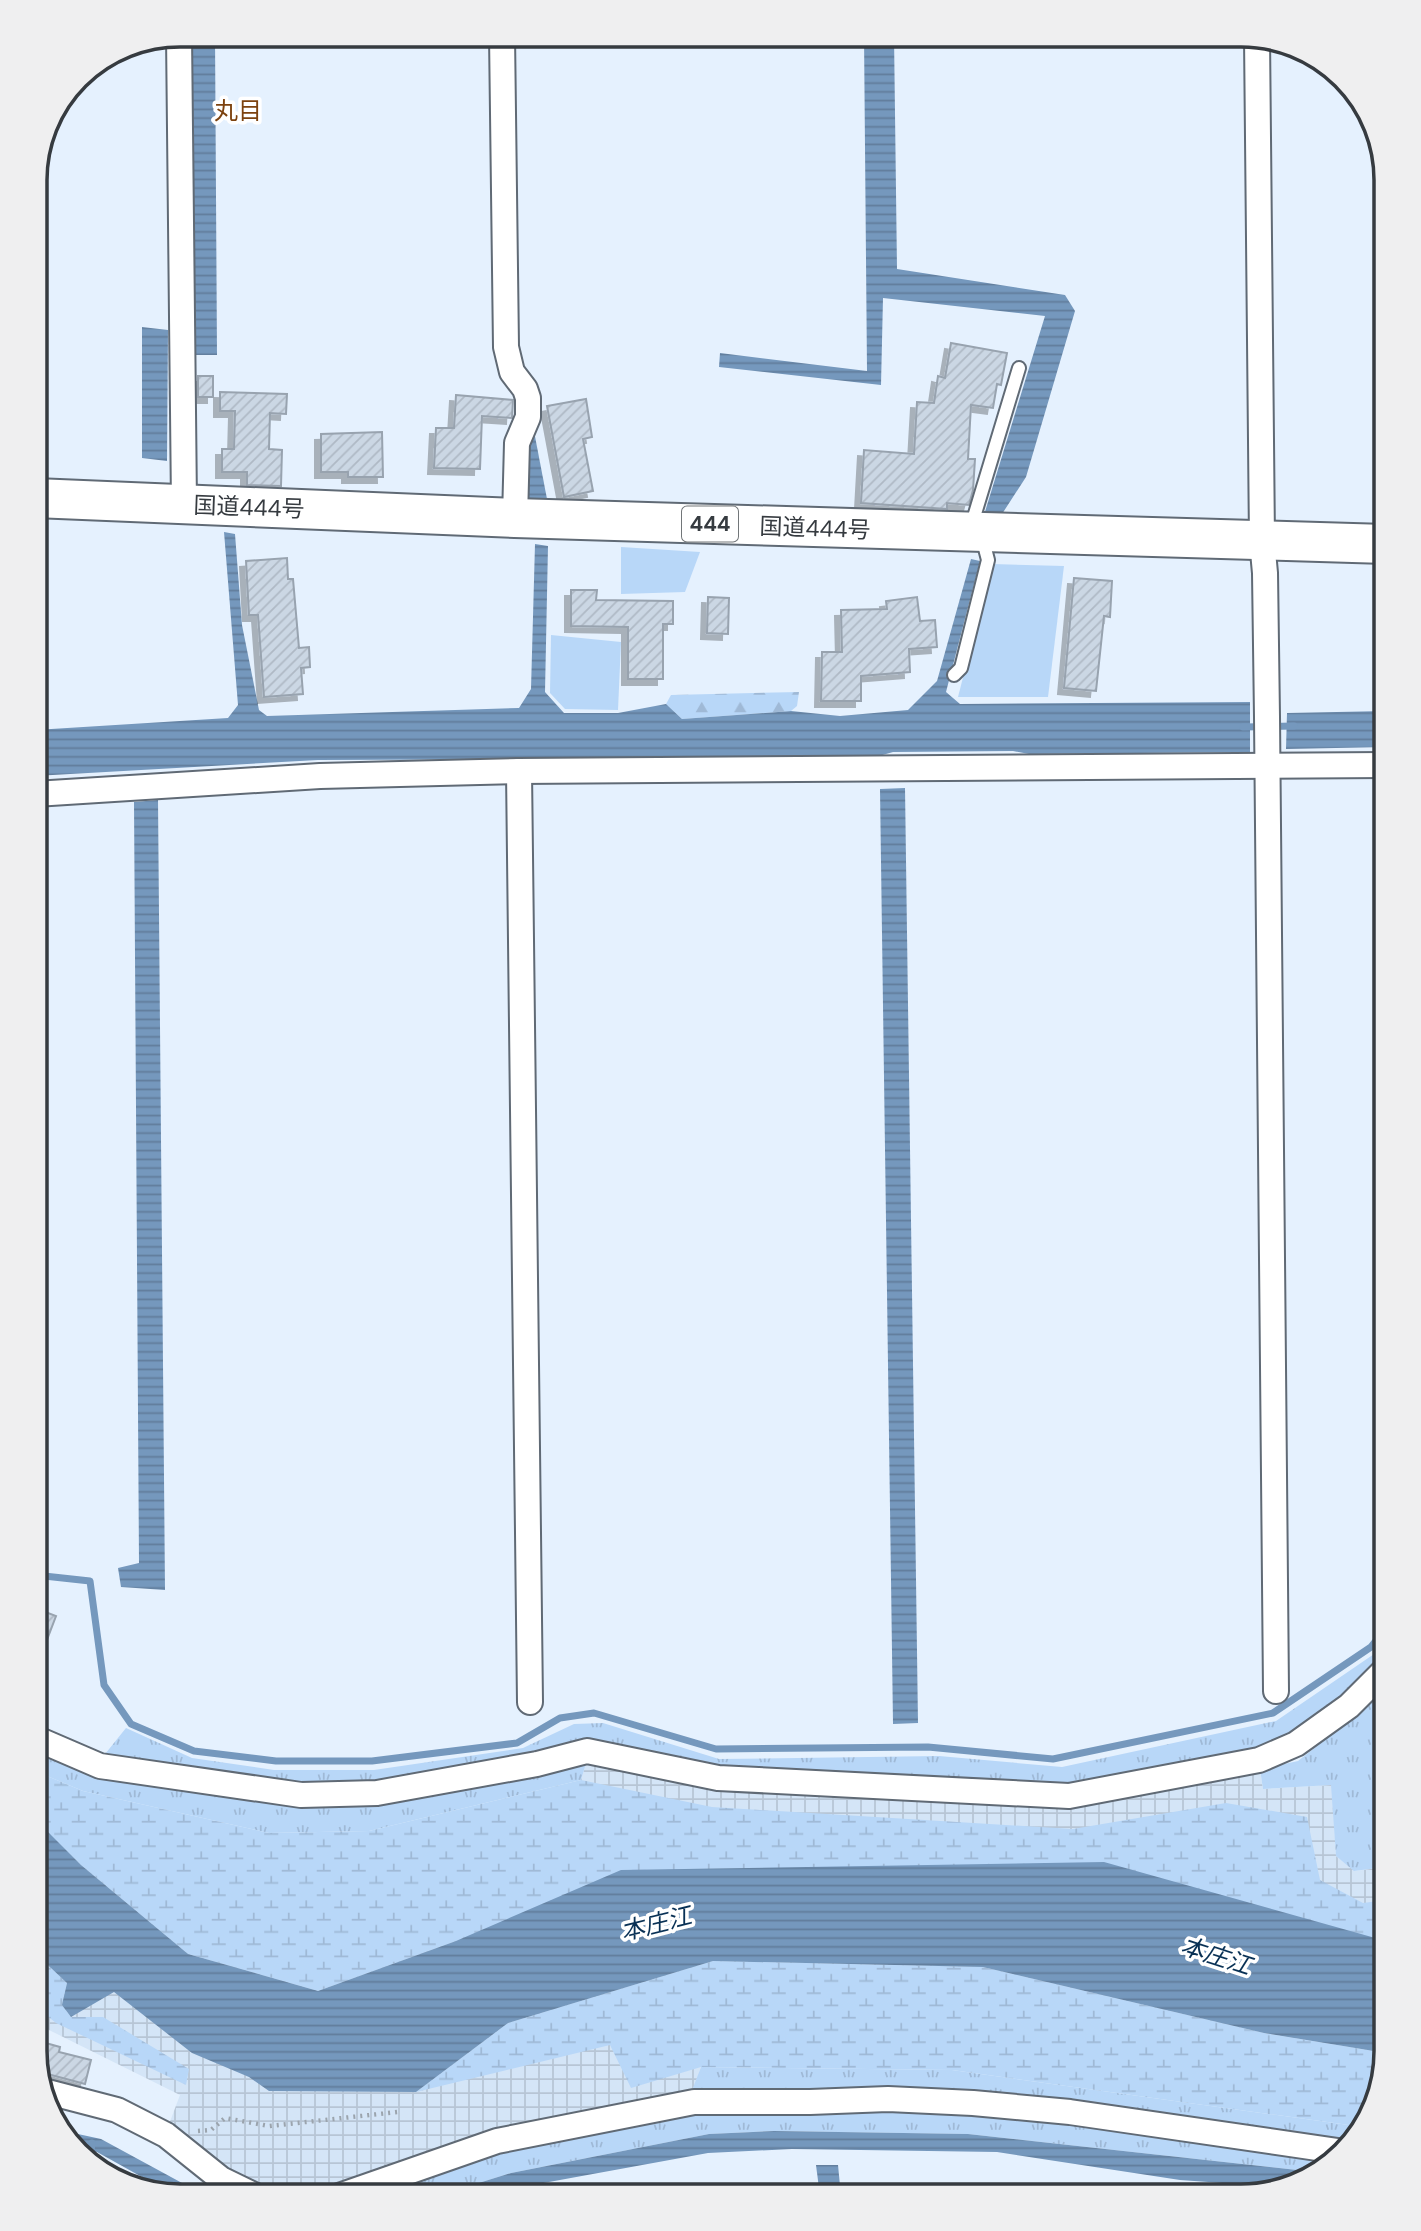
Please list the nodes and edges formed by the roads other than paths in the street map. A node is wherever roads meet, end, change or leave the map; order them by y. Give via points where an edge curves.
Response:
1 (179, 48) edge
2 (502, 48) edge
3 (1257, 49) edge
4 (1018, 368) dead end
5 (48, 499) edge
6 (184, 504) junction
7 (515, 518) junction
8 (981, 533) junction
9 (1262, 541) junction
10 (1374, 544) edge
11 (954, 676) dead end
12 (1374, 765) edge
13 (1267, 767) junction
14 (519, 771) junction
15 (48, 793) edge
16 (1374, 1681) edge
17 (1276, 1690) dead end
18 (530, 1702) dead end
19 (47, 1743) edge
20 (54, 2094) edge
21 (1329, 2150) edge
22 (229, 2183) edge
23 (376, 2183) edge

1 - 6 street
2 - 7 street via 506,347 512,372 528,398 528,417 517,443
3 - 9 street
4 - 8 lane via 974,517
5 - 6 highway, 国道444号 / 444
6 - 7 highway, 国道444号 / 444
7 - 8 highway, 国道444号 / 444
8 - 9 highway, 国道444号 / 444
8 - 11 lane via 988,560 961,668
9 - 10 highway, 国道444号 / 444
9 - 13 street
12 - 13 street
13 - 14 street
13 - 17 street
14 - 15 street via 320,776
14 - 18 street
16 - 19 street via 1349,1706 1296,1744 1259,1760 1069,1796 718,1778 587,1751 377,1793 301,1795 100,1766
20 - 22 street via 117,2110 166,2135
21 - 23 street via 1070,2112 973,2103 888,2099 694,2102 497,2141

